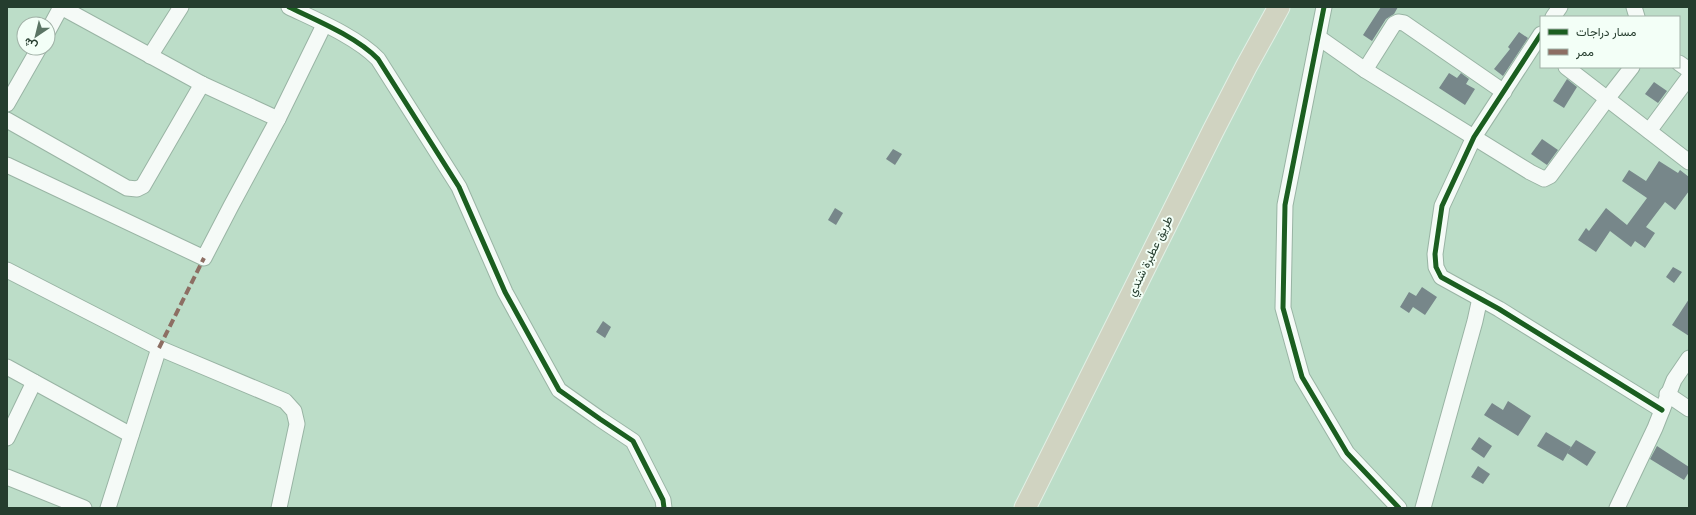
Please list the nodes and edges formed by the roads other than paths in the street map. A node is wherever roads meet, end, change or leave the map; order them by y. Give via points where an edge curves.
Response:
1 (61, 7) edge
2 (181, 7) edge
3 (289, 7) edge
4 (1279, 7) edge
5 (1324, 7) edge
6 (1560, 7) edge
7 (56, 16) edge
8 (1554, 16) edge
9 (324, 24) junction
10 (1318, 37) junction
11 (1539, 42) edge
12 (34, 56) edge
13 (150, 56) junction
14 (1680, 64) edge
15 (1567, 68) edge
16 (1631, 68) edge
17 (1364, 70) junction
18 (1689, 70) edge
19 (1689, 77) edge
20 (202, 84) junction
21 (1504, 92) junction
22 (1606, 99) junction
23 (7, 104) edge
24 (278, 118) junction
25 (7, 120) edge
26 (1649, 131) junction
27 (1474, 137) junction
28 (1689, 162) edge
29 (7, 165) edge
30 (7, 270) edge
31 (1480, 298) junction
32 (159, 348) junction
33 (1689, 358) edge
34 (7, 368) edge
35 (34, 382) junction
36 (1667, 394) junction
37 (1689, 409) edge
38 (1662, 410) junction
39 (131, 435) junction
40 (7, 438) edge
41 (7, 477) edge
42 (84, 508) edge
43 (108, 508) edge
44 (279, 508) edge
45 (664, 508) edge
46 (1026, 508) edge
47 (1399, 508) edge
48 (1423, 508) edge
49 (1617, 508) edge

1 - 7 street
1 - 13 street
2 - 13 street
3 - 9 street
4 - 46 highway, طريق عطبرة شندي via 1209,138
5 - 10 street
6 - 8 street
9 - 24 street
9 - 45 street via 369,49 378,59 459,187 505,292 559,390 634,441 663,500
10 - 17 street
10 - 47 street via 1285,205 1283,308 1302,378 1347,454
11 - 21 street
12 - 23 street
13 - 20 street
14 - 18 street
15 - 22 street
16 - 22 street
17 - 21 street via 1394,24 1398,22 1404,23
17 - 27 street
19 - 26 street
20 - 24 street
20 - 25 street via 143,186 137,189 127,188
21 - 27 street
22 - 26 street
22 - 27 street via 1550,176 1544,179
24 - 29 street via 204,258
26 - 28 street
27 - 31 street via 1442,206 1435,254 1440,277
30 - 32 street
31 - 38 street
31 - 48 street
32 - 39 street
32 - 44 street via 285,401 294,411 297,424
33 - 36 street
34 - 35 street
35 - 39 street
35 - 40 street
36 - 37 street
36 - 38 street
38 - 49 street
39 - 43 street
41 - 42 street

